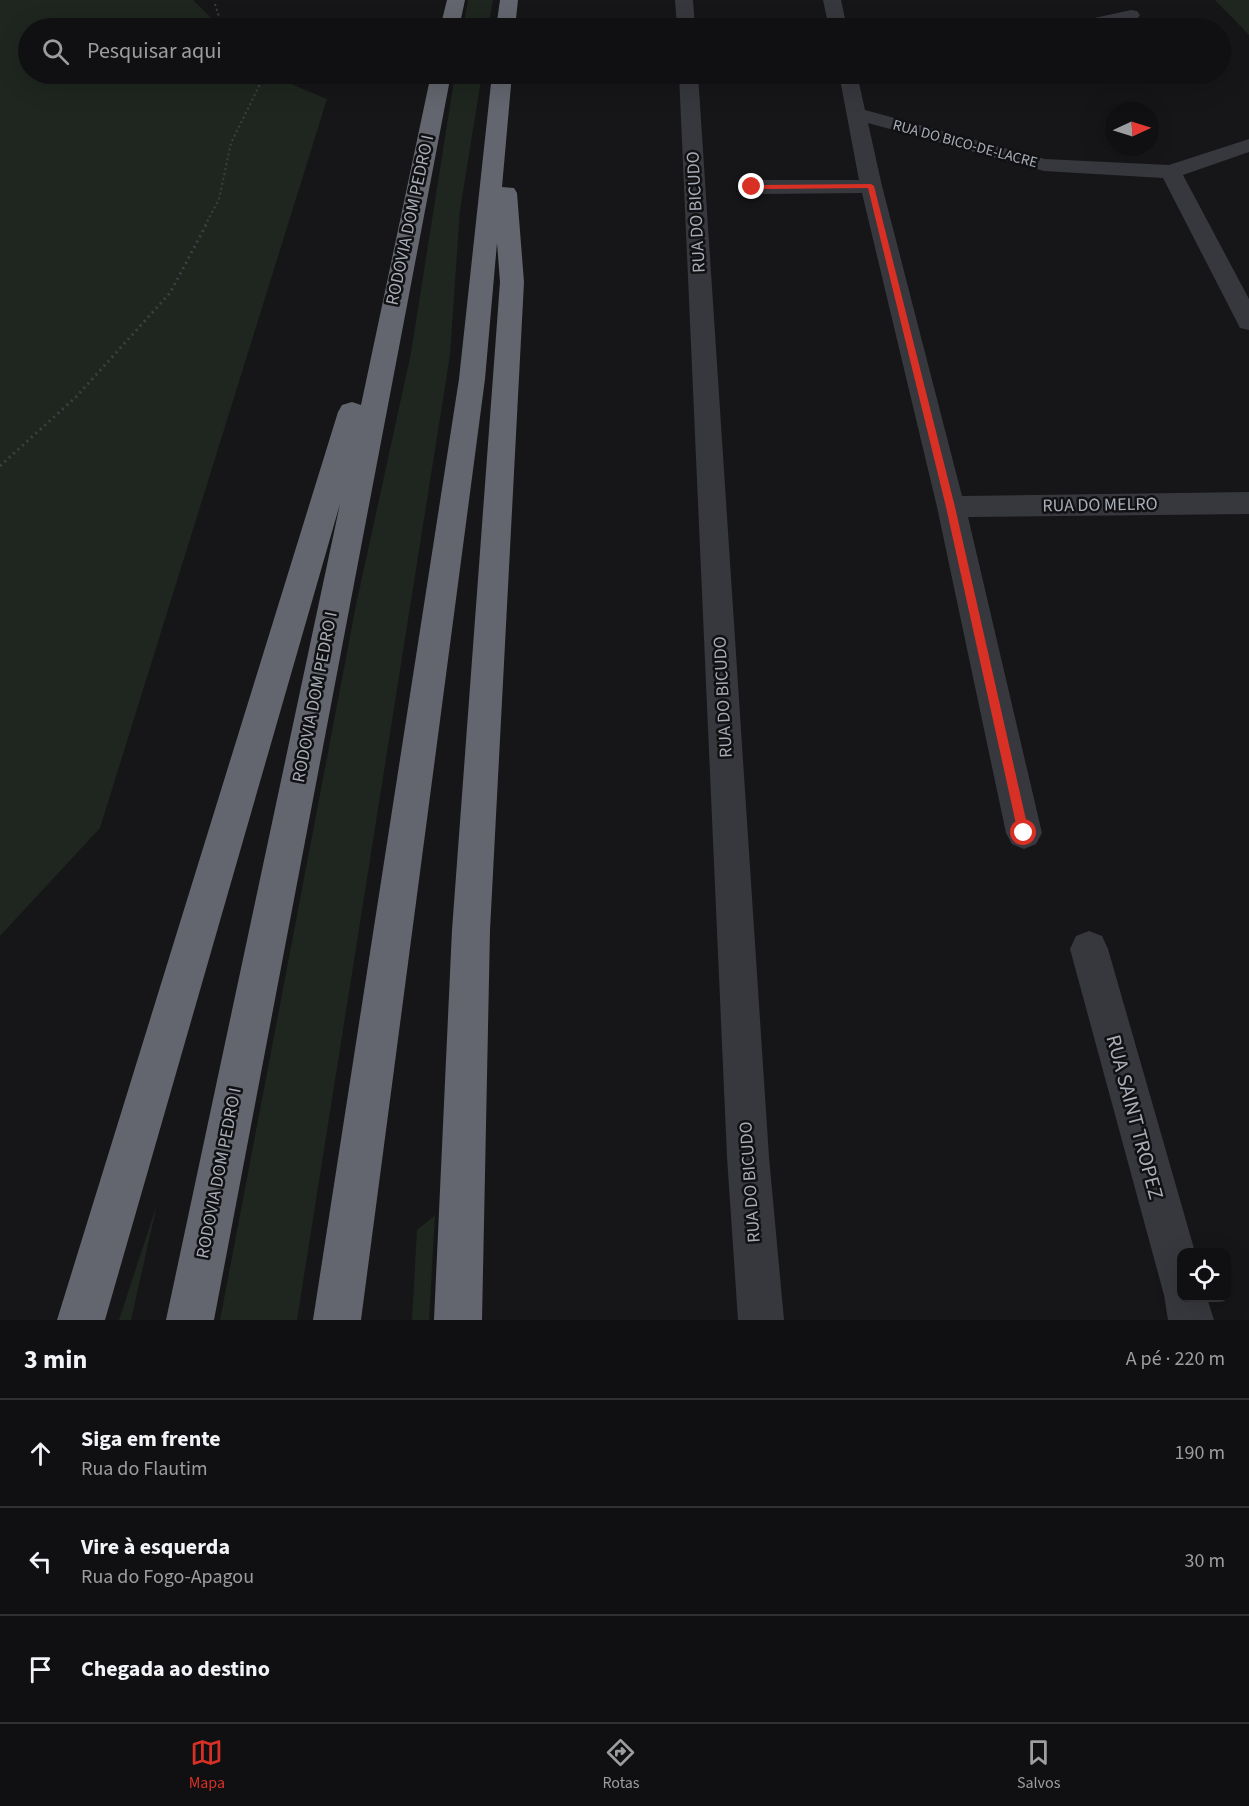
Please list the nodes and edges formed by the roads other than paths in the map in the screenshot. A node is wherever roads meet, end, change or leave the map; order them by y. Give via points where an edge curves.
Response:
1 (456, 0) edge
2 (509, 0) edge
3 (684, 0) edge
4 (832, 0) edge
5 (1131, 15) dead end
6 (452, 18) edge
7 (507, 18) edge
8 (685, 18) edge
9 (836, 18) edge
10 (1118, 18) edge
11 (439, 84) edge
12 (689, 84) edge
13 (850, 84) edge
14 (501, 85) edge
15 (857, 114) junction
16 (1249, 146) edge
17 (1171, 172) junction
18 (871, 186) junction
19 (752, 187) dead end
20 (409, 223) junction
21 (1249, 322) edge
22 (1249, 503) edge
23 (951, 507) junction
24 (1024, 833) dead end
25 (1089, 949) dead end
26 (1177, 1268) edge
27 (1186, 1302) edge
28 (81, 1320) edge
29 (190, 1320) edge
30 (337, 1320) edge
31 (458, 1320) edge
32 (761, 1320) edge
33 (1191, 1320) edge

1 - 6 highway
2 - 7 highway
3 - 8 street
4 - 9 street
5 - 10 street
11 - 20 highway, RODOVIA DOM PEDRO I
12 - 32 street, RUA DO BICUDO via 748,1157
13 - 15 street
14 - 30 highway via 472,379
14 - 31 highway via 512,282 471,930
15 - 17 street, RUA DO BICO-DE-LACRE via 1044,165
15 - 18 street
16 - 17 street, RUA DO BICO-DE-LACRE
17 - 21 street
18 - 19 street
18 - 23 street
20 - 28 highway
20 - 29 highway, RODOVIA DOM PEDRO I
22 - 23 street, RUA DO MELRO
23 - 24 street
25 - 26 street, RUA SAINT TROPEZ
27 - 33 street

